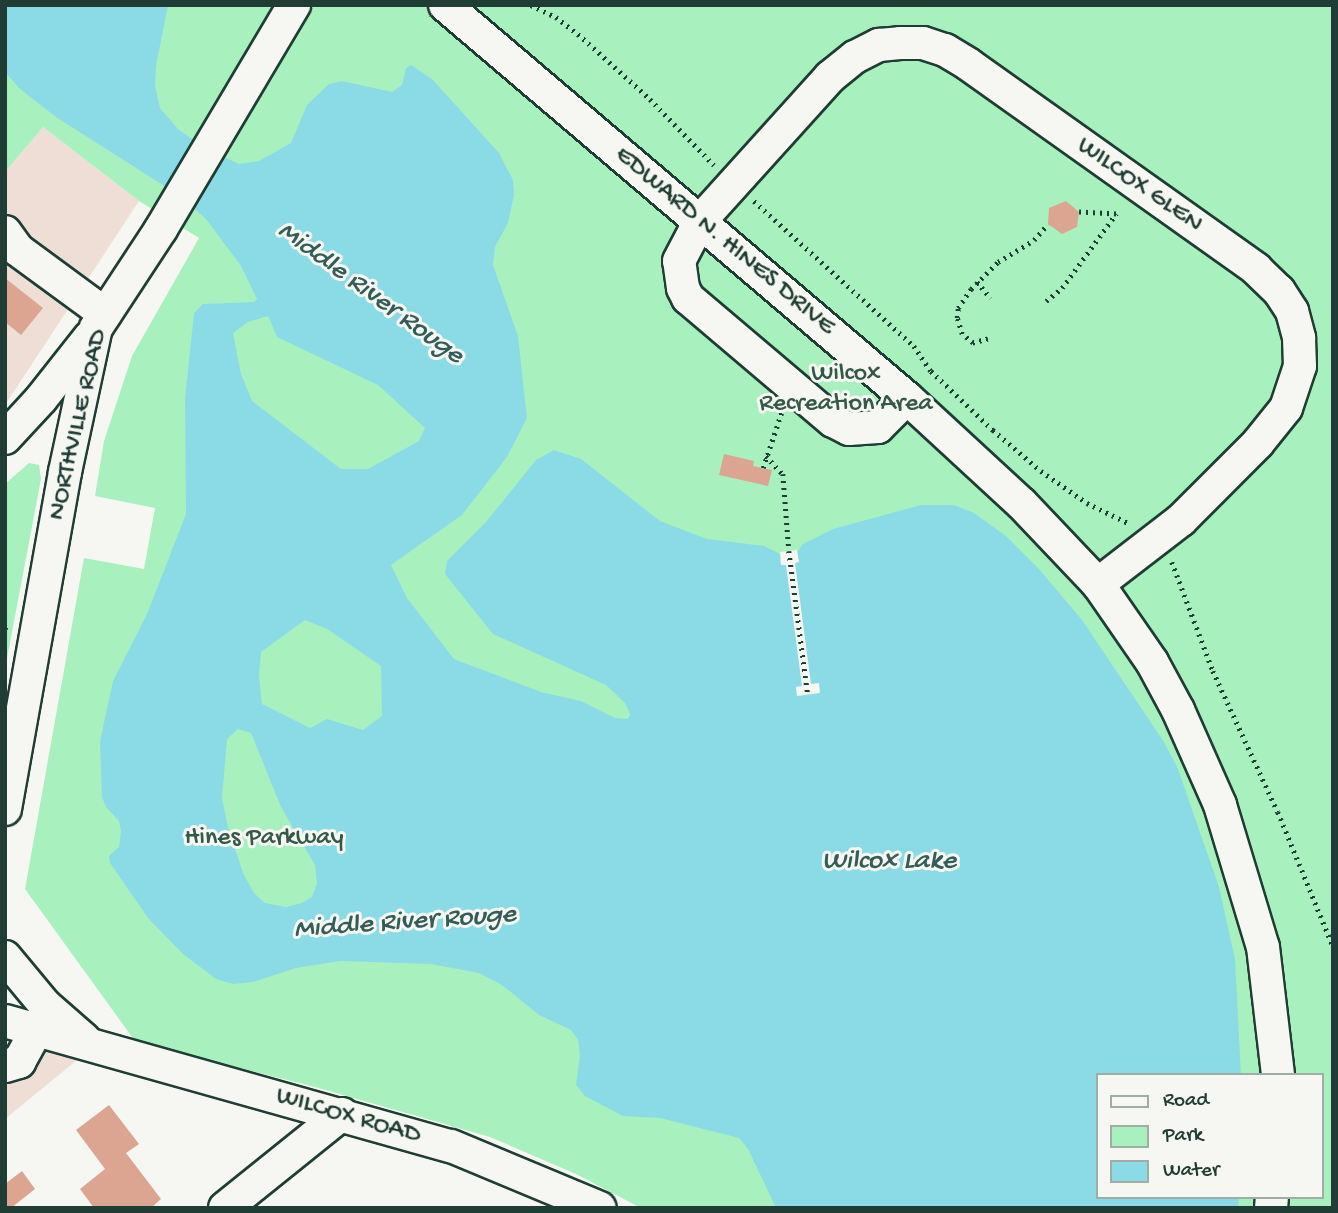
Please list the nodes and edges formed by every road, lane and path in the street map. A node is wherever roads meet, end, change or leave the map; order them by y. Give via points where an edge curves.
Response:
1 (294, 5) edge
2 (445, 5) edge
3 (1079, 212) dead end
4 (700, 221) junction
5 (1048, 224) dead end
6 (5, 232) edge
7 (977, 282) junction
8 (991, 298) dead end
9 (1046, 301) dead end
10 (101, 321) junction
11 (988, 339) dead end
12 (795, 389) junction
13 (907, 398) junction
14 (5, 438) edge
15 (766, 456) junction
16 (762, 468) dead end
17 (1098, 584) junction
18 (808, 695) dead end
19 (5, 809) edge
20 (5, 957) edge
21 (43, 1019) junction
22 (5, 1021) edge
23 (5, 1066) edge
24 (1278, 1073) edge
25 (342, 1114) junction
26 (225, 1208) edge
27 (600, 1208) edge

1 - 10 street, NORTHVILLE ROAD
2 - 4 street, EDWARD N. HINES DRIVE
3 - 9 path via 1116,214 1062,288
4 - 12 street, WILCOX GLEN via 679,261 688,298
4 - 13 street, EDWARD N. HINES DRIVE
4 - 17 street, WILCOX GLEN via 838,70 879,45 923,43 968,64 1255,269 1292,311 1299,338 1300,366 1286,408 1258,443 1181,520
5 - 7 path via 1034,240 998,262
6 - 10 street via 18,250
7 - 8 path
7 - 11 path via 958,308 957,318 962,334 973,343
10 - 14 street
10 - 19 street, NORTHVILLE ROAD via 65,472
12 - 13 street, WILCOX GLEN via 849,429 878,427
12 - 15 path via 776,421
13 - 17 street, EDWARD N. HINES DRIVE via 1022,504
15 - 16 path
15 - 18 path via 783,474
17 - 24 street, EDWARD N. HINES DRIVE via 1159,674 1220,805 1263,947
20 - 21 street, WILCOX ROAD
21 - 22 street, WILCOX ROAD
21 - 23 street via 19,1062
21 - 25 street, WILCOX ROAD via 91,1044
25 - 26 street
25 - 27 street, WILCOX ROAD via 451,1146

